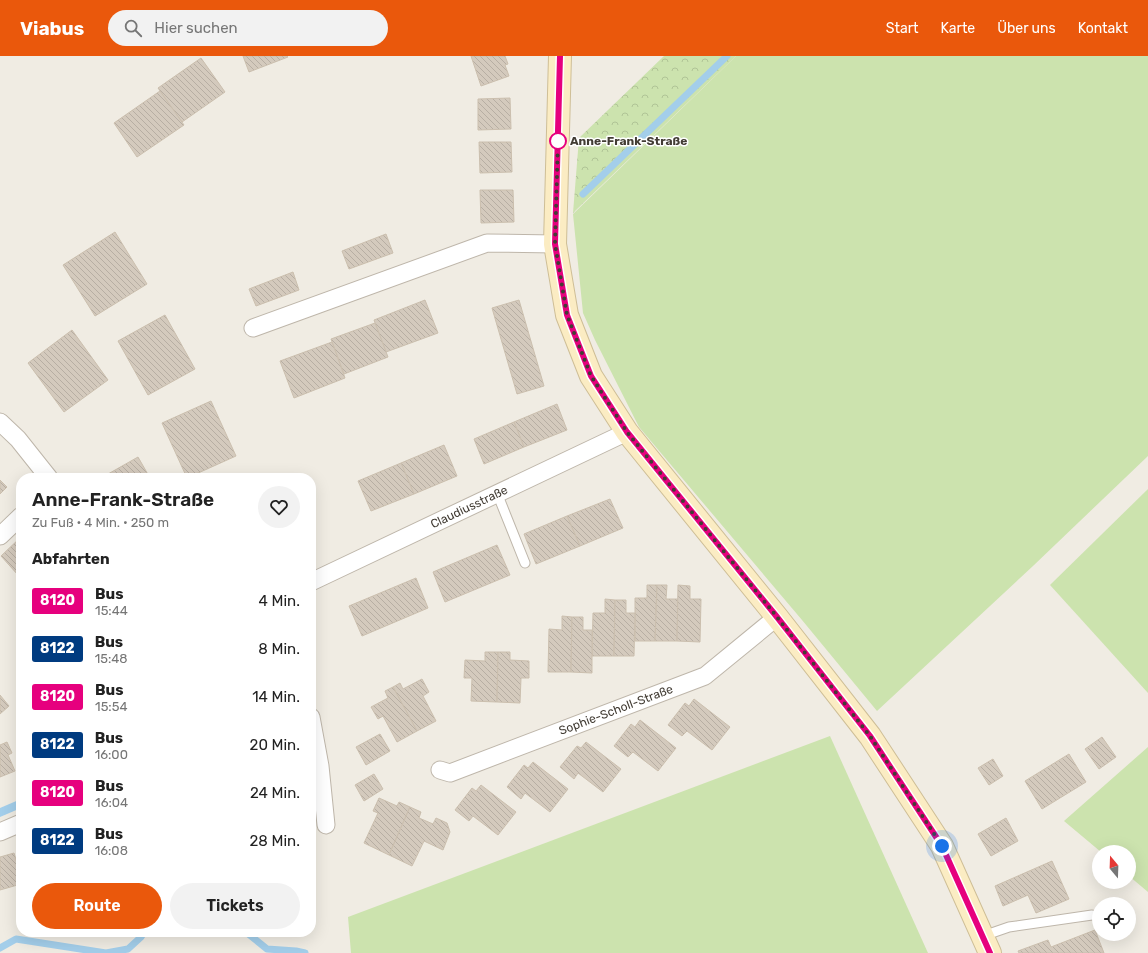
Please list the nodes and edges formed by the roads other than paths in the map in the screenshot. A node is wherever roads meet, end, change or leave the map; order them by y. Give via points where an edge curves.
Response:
1 (560, 56) edge
2 (555, 244) junction
3 (253, 328) dead end
4 (0, 422) edge
5 (627, 432) junction
6 (45, 473) edge
7 (497, 494) junction
8 (16, 521) edge
9 (0, 536) edge
10 (525, 564) dead end
11 (316, 580) edge
12 (777, 617) junction
13 (316, 744) edge
14 (440, 770) dead end
15 (16, 825) edge
16 (326, 825) dead end
17 (0, 832) edge
18 (1092, 915) dead end
19 (987, 946) edge

1 - 2 main road
2 - 3 street via 487,243
2 - 5 main road via 567,315 591,376
4 - 6 street via 18,439
5 - 7 street, Claudiusstraße
5 - 12 main road
7 - 10 lane
7 - 11 street, Claudiusstraße
8 - 9 street
12 - 14 street, Sophie-Scholl-Straße via 705,676 450,773
12 - 19 main road via 870,736 942,846
13 - 16 street
15 - 17 street
18 - 19 lane via 1009,927

